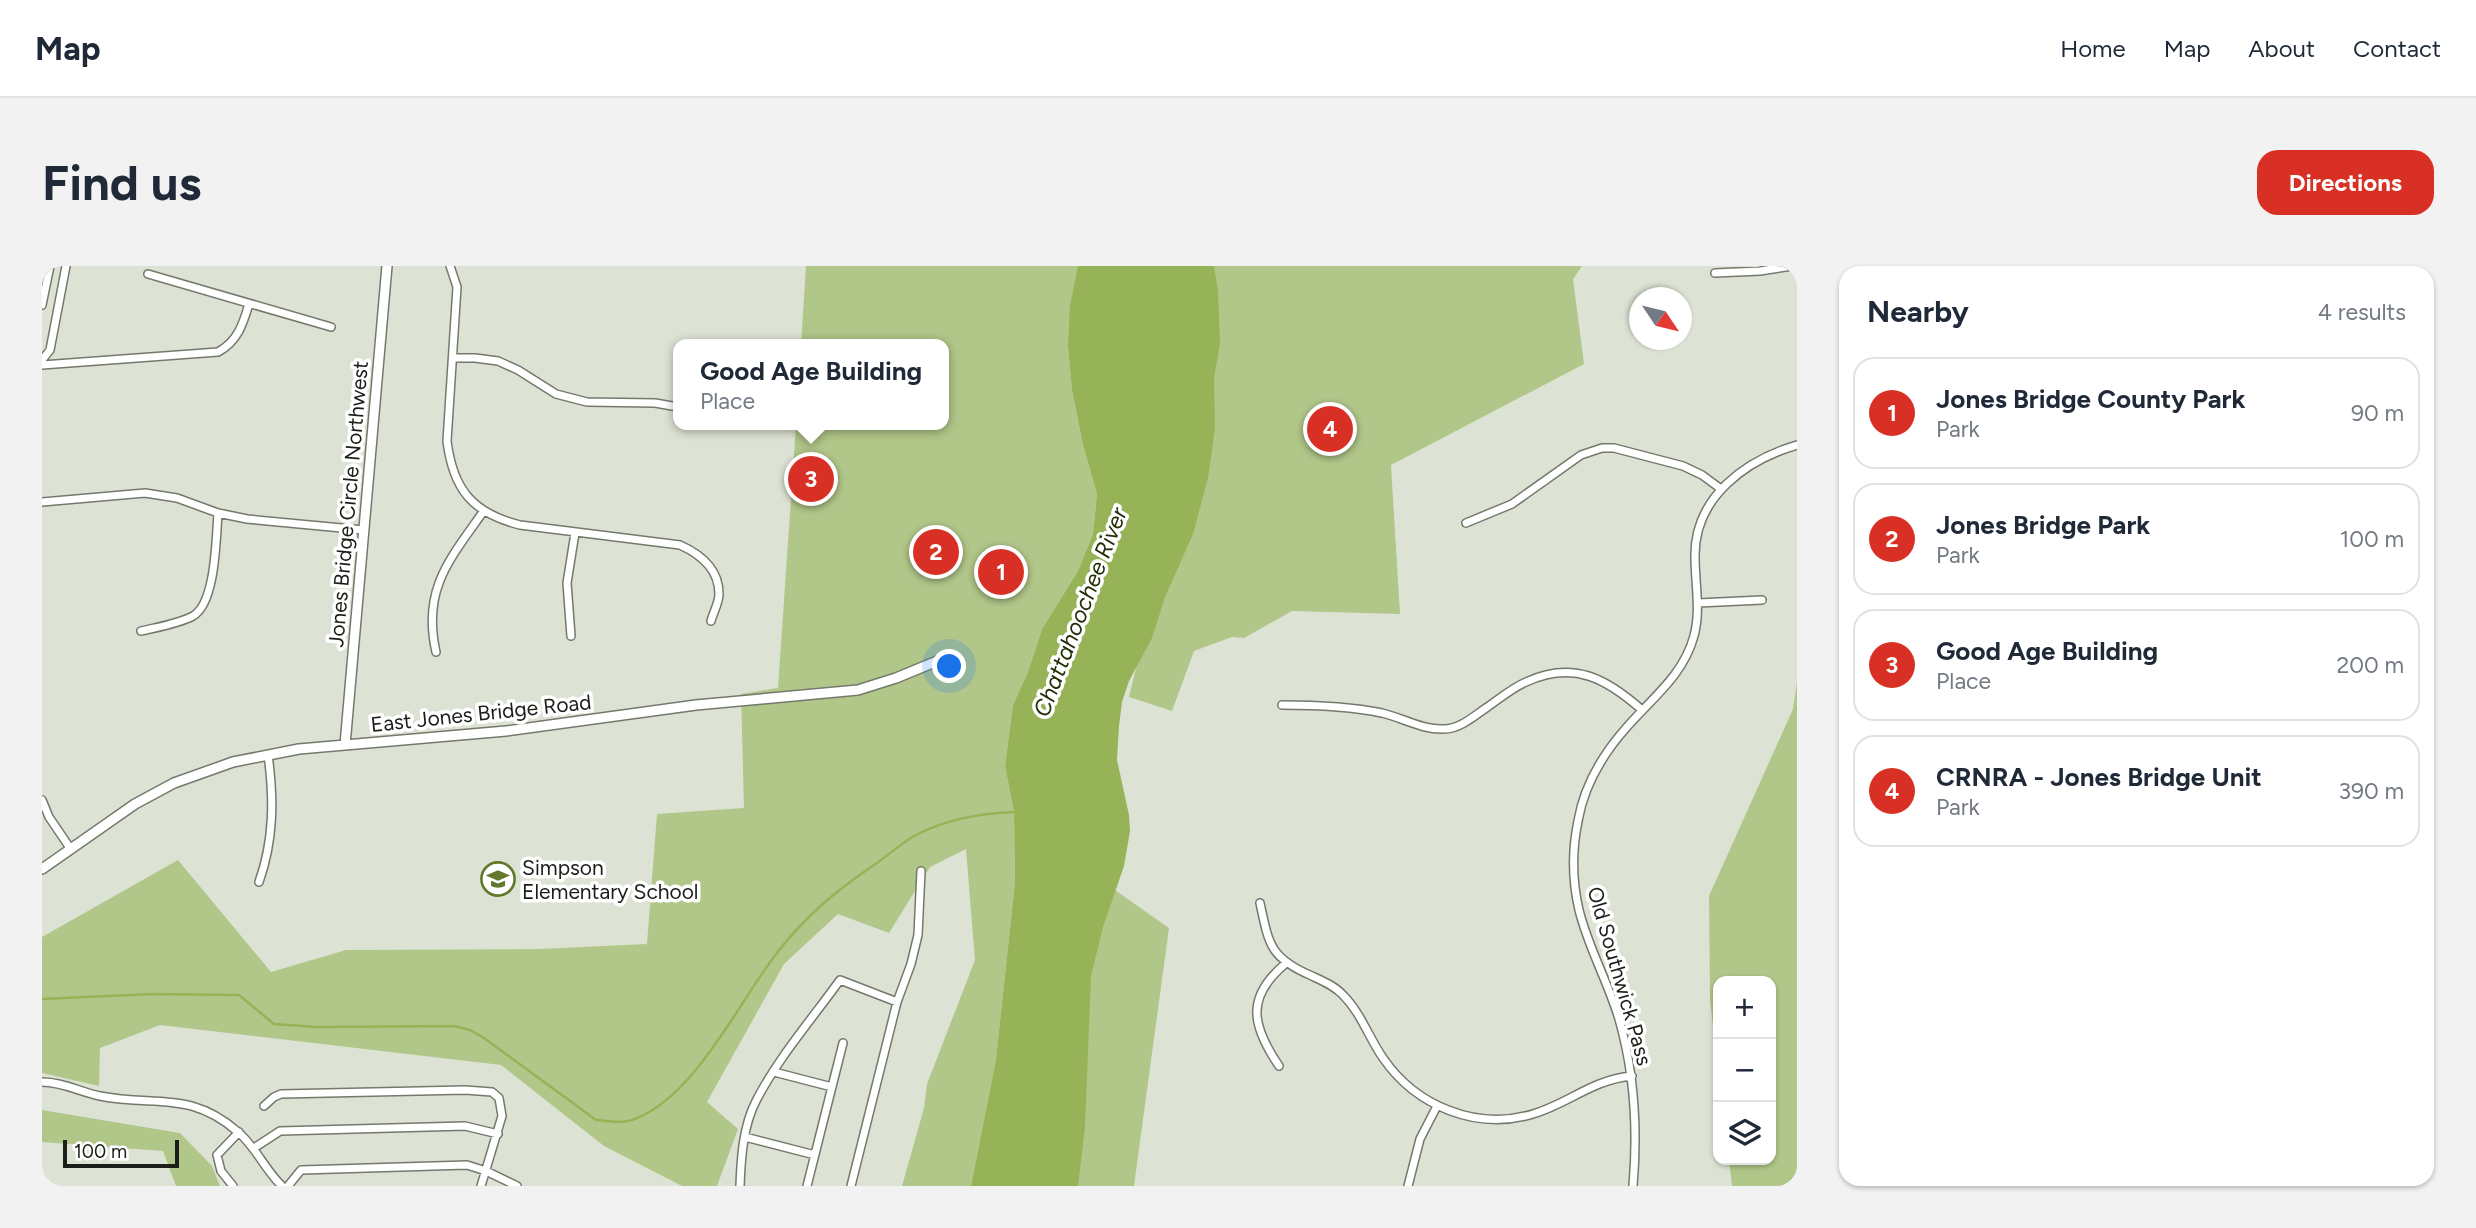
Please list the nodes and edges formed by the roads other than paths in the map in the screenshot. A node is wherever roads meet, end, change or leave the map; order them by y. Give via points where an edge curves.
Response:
1 (50, 266) edge
2 (66, 266) edge
3 (387, 266) edge
4 (450, 266) edge
5 (1792, 266) edge
6 (1716, 273) dead end
7 (148, 274) dead end
8 (249, 304) junction
9 (42, 305) edge
10 (331, 327) dead end
11 (454, 358) junction
12 (42, 362) edge
13 (673, 406) edge
14 (1797, 445) edge
15 (1721, 489) junction
16 (42, 502) edge
17 (483, 512) junction
18 (218, 513) junction
19 (1466, 523) dead end
20 (363, 530) junction
21 (575, 533) junction
22 (1762, 600) dead end
23 (1698, 603) junction
24 (710, 621) dead end
25 (141, 631) dead end
26 (571, 636) dead end
27 (436, 652) dead end
28 (947, 657) dead end
29 (1282, 705) dead end
30 (1642, 710) junction
31 (345, 745) junction
32 (268, 755) junction
33 (42, 800) edge
34 (70, 848) junction
35 (42, 870) edge
36 (920, 871) dead end
37 (259, 882) dead end
38 (1259, 903) dead end
39 (1285, 964) junction
40 (897, 1002) junction
41 (843, 1043) dead end
42 (1279, 1066) dead end
43 (774, 1072) junction
44 (1632, 1076) junction
45 (42, 1082) edge
46 (832, 1087) junction
47 (264, 1106) dead end
48 (1437, 1106) junction
49 (239, 1132) junction
50 (498, 1134) junction
51 (745, 1137) junction
52 (254, 1148) junction
53 (815, 1155) junction
54 (486, 1171) junction
55 (233, 1186) edge
56 (282, 1186) edge
57 (288, 1186) edge
58 (481, 1186) edge
59 (517, 1186) edge
60 (740, 1186) edge
61 (807, 1186) edge
62 (851, 1186) edge
63 (1408, 1186) edge
64 (1633, 1186) edge

1 - 9 street
2 - 12 street via 50,350
3 - 20 street, Jones Bridge Circle Northwest
4 - 11 street via 457,287
5 - 6 street
7 - 8 street
8 - 10 street
8 - 12 street via 241,329 218,352
11 - 13 street via 498,361 556,394 587,402
11 - 17 street via 447,441 450,465 458,484
14 - 15 street, Old Southwick Pass via 1756,460
15 - 19 street via 1683,466 1602,448 1581,454 1512,504
15 - 23 street, Old Southwick Pass via 1697,538
16 - 18 street via 145,493 177,498
17 - 21 street via 520,525
17 - 27 street via 449,560 435,591 431,631
18 - 20 street
18 - 25 street via 205,604 195,615
20 - 31 street, Jones Bridge Circle Northwest
21 - 24 street via 680,545 695,552 717,580 719,596
21 - 26 street via 567,583
22 - 23 street
23 - 30 street, Old Southwick Pass via 1695,633 1685,661
28 - 31 street, East Jones Bridge Road via 858,690
29 - 30 street via 1349,706 1423,727 1447,729 1469,720 1525,682 1564,673 1606,682
30 - 44 street, Old Southwick Pass via 1612,745 1590,781 1578,816 1573,856 1579,912 1618,1015
31 - 32 street, East Jones Bridge Road
32 - 34 street, East Jones Bridge Road via 174,783
32 - 37 street via 273,796 267,859
33 - 34 street
34 - 35 street, East Jones Bridge Road
36 - 40 street via 918,935
38 - 39 street via 1272,949
39 - 42 street via 1265,984 1257,1013 1261,1037
39 - 48 street via 1342,993 1391,1069
40 - 43 street via 840,980
40 - 62 street
41 - 46 street
43 - 46 street
43 - 51 street via 755,1103
44 - 48 street via 1599,1082 1551,1108 1515,1118 1474,1118
44 - 64 street, Old Southwick Pass via 1636,1104
45 - 49 street via 99,1096 180,1102 216,1115
46 - 53 street
47 - 50 street via 281,1094 492,1092 499,1098 502,1116
48 - 63 street via 1420,1139
49 - 52 street
49 - 55 street via 217,1155 221,1171
50 - 52 street via 466,1126 280,1132
50 - 54 street
51 - 53 street
51 - 60 street
52 - 56 street
53 - 61 street
54 - 57 street via 467,1165 301,1170
54 - 58 street
54 - 59 street

